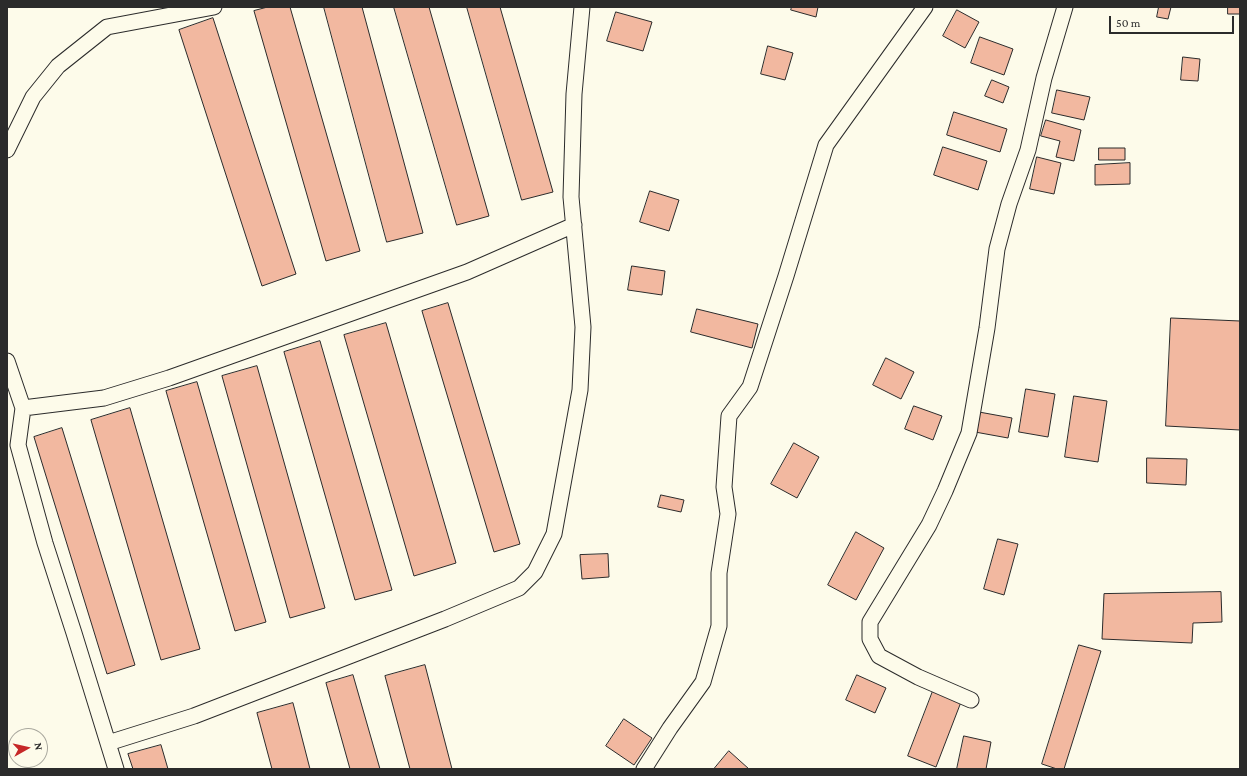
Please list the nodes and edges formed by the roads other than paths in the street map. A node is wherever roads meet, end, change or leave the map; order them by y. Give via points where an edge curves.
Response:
1 (214, 7) edge
2 (582, 7) edge
3 (925, 7) edge
4 (1065, 7) edge
5 (7, 150) edge
6 (574, 225) junction
7 (7, 361) edge
8 (23, 408) junction
9 (971, 700) dead end
10 (108, 743) junction
11 (116, 769) edge
12 (644, 769) edge

1 - 5 street via 107,27 58,66 33,97
2 - 6 street via 574,94 571,197
3 - 12 street via 826,145 750,388 729,416 724,487 728,514 719,573 719,626 703,682
4 - 9 street via 1044,78 1028,150 997,249 969,433 929,525 870,622 870,639 879,656 918,677
6 - 8 street via 467,272 169,378 104,398
6 - 10 street via 583,327 580,390 554,534 535,572 519,588 445,619 194,716
7 - 8 street
8 - 10 street via 18,445 45,543
10 - 11 street

